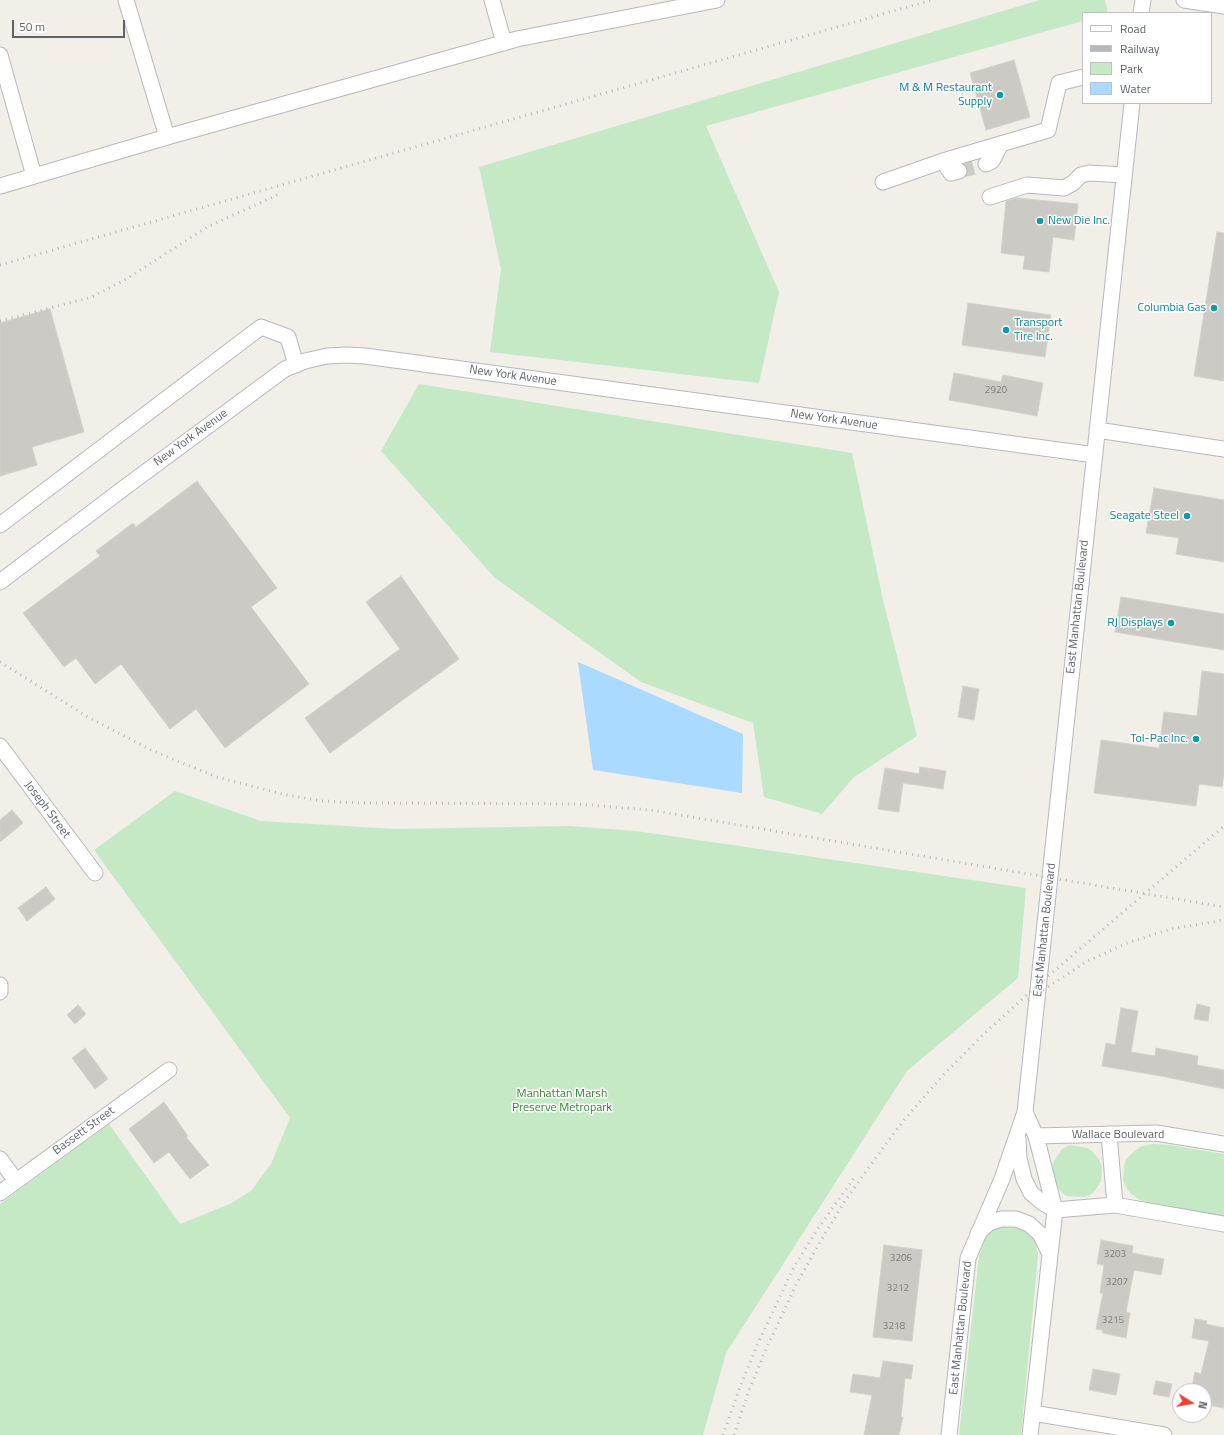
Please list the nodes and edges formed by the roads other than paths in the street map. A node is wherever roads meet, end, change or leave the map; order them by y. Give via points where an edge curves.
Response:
1 (126, 0) edge
2 (492, 0) edge
3 (717, 0) edge
4 (1143, 0) edge
5 (1184, 0) edge
6 (1224, 6) edge
7 (1141, 12) edge
8 (504, 43) junction
9 (0, 55) edge
10 (1082, 77) edge
11 (1132, 104) edge
12 (168, 137) junction
13 (1001, 144) junction
14 (943, 161) junction
15 (986, 164) tunnel mouth
16 (959, 171) tunnel mouth
17 (1124, 174) junction
18 (34, 176) junction
19 (883, 182) dead end
20 (0, 186) edge
21 (990, 197) dead end
22 (296, 365) junction
23 (1097, 430) junction
24 (1224, 449) edge
25 (1095, 455) junction
26 (0, 525) edge
27 (0, 582) edge
28 (0, 746) edge
29 (6, 764) edge
30 (95, 873) dead end
31 (0, 985) edge
32 (0, 992) edge
33 (169, 1070) dead end
34 (1025, 1112) junction
35 (1018, 1130) junction
36 (1109, 1134) junction
37 (1036, 1136) junction
38 (1224, 1144) edge
39 (0, 1160) edge
40 (16, 1181) junction
41 (0, 1193) edge
42 (1115, 1205) junction
43 (1055, 1210) junction
44 (1224, 1224) edge
45 (978, 1232) junction
46 (1050, 1254) junction
47 (1033, 1413) junction
48 (949, 1435) edge
49 (1030, 1435) edge
50 (1164, 1435) edge

1 - 12 street
2 - 8 street
3 - 8 street
4 - 7 street
5 - 6 street
8 - 12 street
9 - 18 street
10 - 13 street via 1059,83 1048,130
11 - 17 street, East Manhattan Boulevard
12 - 18 street
13 - 14 street
13 - 15 street via 992,161
14 - 16 street via 951,173
14 - 19 street
17 - 21 street via 1089,173 1080,175 1064,188 1027,184
17 - 23 street, East Manhattan Boulevard
18 - 20 street
22 - 25 street, New York Avenue via 326,356 365,356
22 - 26 street via 288,337 261,327
22 - 27 street, New York Avenue via 285,369
23 - 24 street
23 - 25 street, East Manhattan Boulevard
25 - 34 street, East Manhattan Boulevard
28 - 29 street, Joseph Street
29 - 30 street, Joseph Street
31 - 32 street
33 - 40 street, Bassett Street
34 - 35 street, East Manhattan Boulevard
34 - 37 street
35 - 43 street via 1019,1158 1024,1179 1031,1193
35 - 45 street, East Manhattan Boulevard via 1002,1179
36 - 37 street, Wallace Boulevard
36 - 38 street, Wallace Boulevard via 1156,1133
36 - 42 street
37 - 43 street
39 - 40 street
40 - 41 street, Bassett Street
42 - 43 street
42 - 44 street
43 - 46 street
45 - 46 street via 989,1223 1001,1219 1016,1219 1029,1224 1040,1234
45 - 48 street, East Manhattan Boulevard via 968,1258
46 - 47 street
47 - 49 street
47 - 50 street

